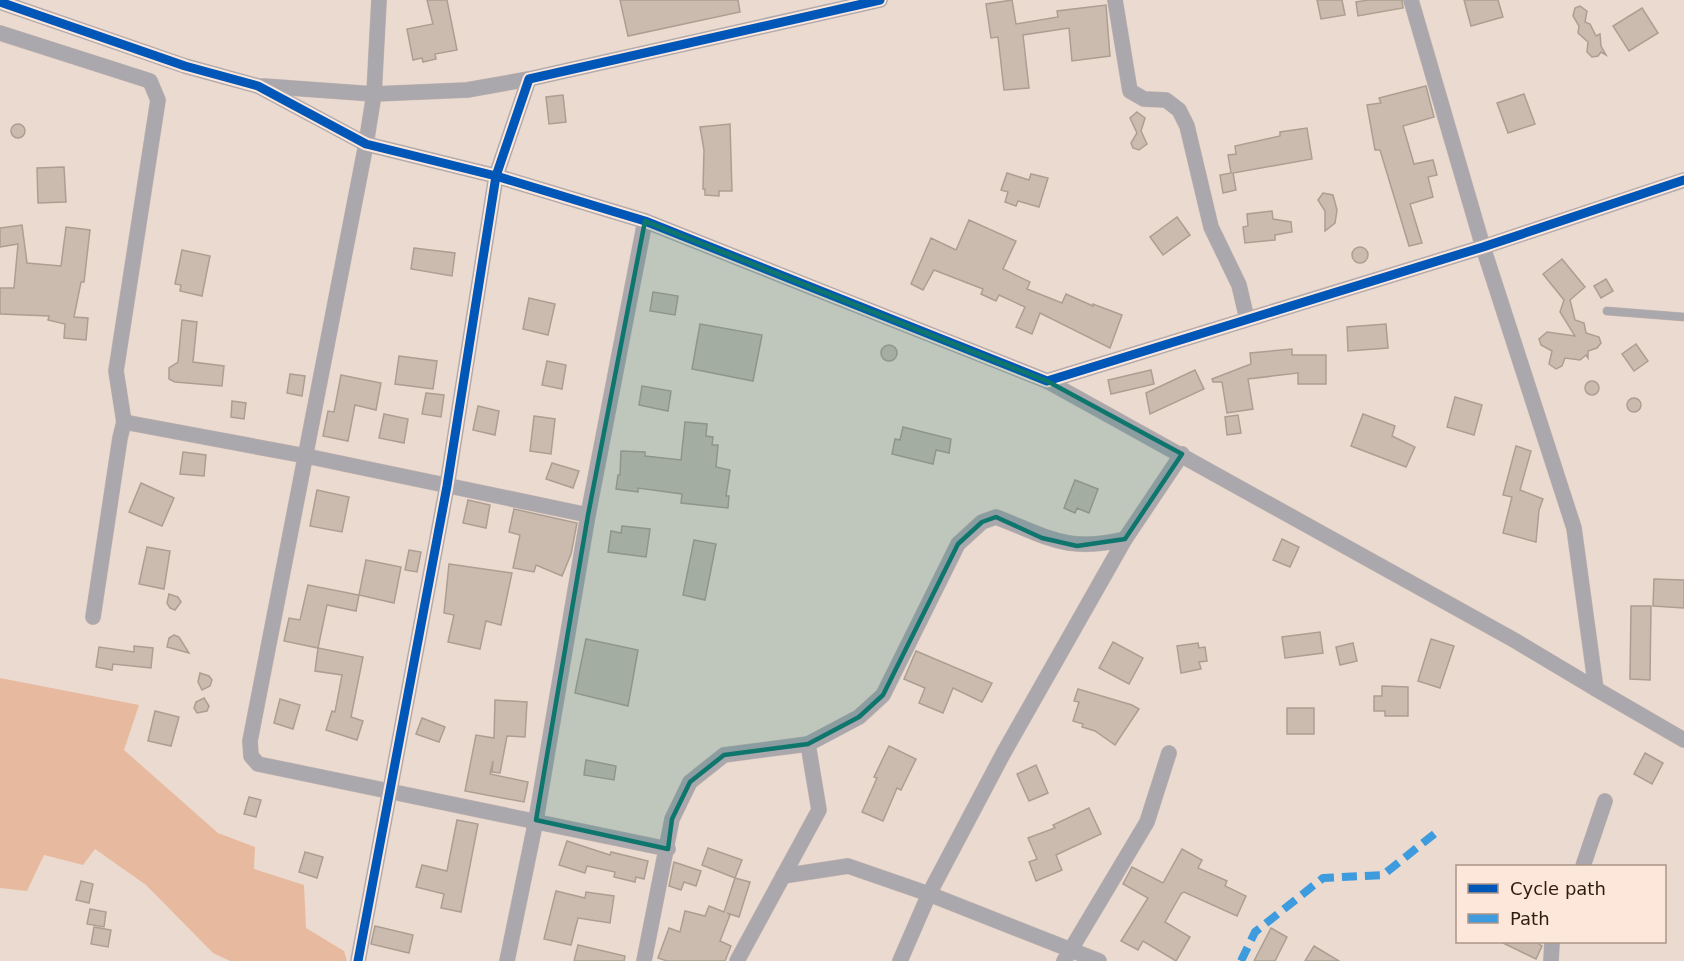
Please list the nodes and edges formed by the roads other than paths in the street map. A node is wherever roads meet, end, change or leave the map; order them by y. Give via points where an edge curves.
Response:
1 (380, 0) edge
2 (880, 0) edge
3 (1115, 0) edge
4 (1411, 0) edge
5 (0, 2) edge
6 (0, 33) edge
7 (529, 79) junction
8 (258, 86) junction
9 (374, 94) junction
10 (366, 144) junction
11 (496, 176) junction
12 (1684, 180) edge
13 (645, 221) junction
14 (1483, 247) junction
15 (1607, 311) dead end
16 (1684, 317) edge
17 (1247, 319) junction
18 (1047, 381) junction
19 (124, 422) junction
20 (1182, 454) junction
21 (306, 456) junction
22 (447, 486) junction
23 (588, 515) junction
24 (1125, 539) junction
25 (93, 617) dead end
26 (1596, 689) junction
27 (1684, 740) edge
28 (808, 744) junction
29 (1169, 753) dead end
30 (388, 792) junction
31 (1605, 801) dead end
32 (536, 820) junction
33 (668, 849) junction
34 (1584, 865) edge
35 (783, 876) junction
36 (929, 894) junction
37 (1552, 943) edge
38 (1067, 955) edge
39 (358, 961) edge
40 (507, 961) edge
41 (644, 961) edge
42 (737, 961) edge
43 (900, 961) edge
44 (1099, 961) edge
45 (1551, 961) edge

1 - 9 street
2 - 7 street
3 - 17 street via 1130,91 1144,99 1166,100 1179,110 1187,126 1211,227 1239,285
4 - 14 street
5 - 8 street via 185,66
6 - 19 street via 150,81 158,99 116,370
7 - 9 street via 467,90
7 - 11 street
8 - 9 street
8 - 10 street
9 - 10 street
10 - 11 street
10 - 21 street
11 - 13 street
11 - 22 street
12 - 14 street
13 - 18 street
13 - 23 street
14 - 17 street
14 - 26 street via 1574,528
15 - 16 lane
17 - 18 street
18 - 20 street
19 - 21 street
19 - 25 street
20 - 24 street
20 - 26 street
21 - 22 street
21 - 30 street via 250,741 251,756 258,764
22 - 23 street
22 - 30 street
23 - 32 street
24 - 28 street via 1077,546 1042,538 996,517 982,522 958,544 883,695 859,717
24 - 36 street
26 - 27 street
28 - 33 street via 724,755 690,782 672,819
28 - 35 street via 819,810
29 - 38 street via 1147,822
30 - 32 street
30 - 39 street
31 - 34 street
32 - 33 street
32 - 40 street
33 - 41 street
35 - 36 street via 848,866
35 - 42 street
36 - 38 street
36 - 43 street
37 - 45 street
38 - 44 street

